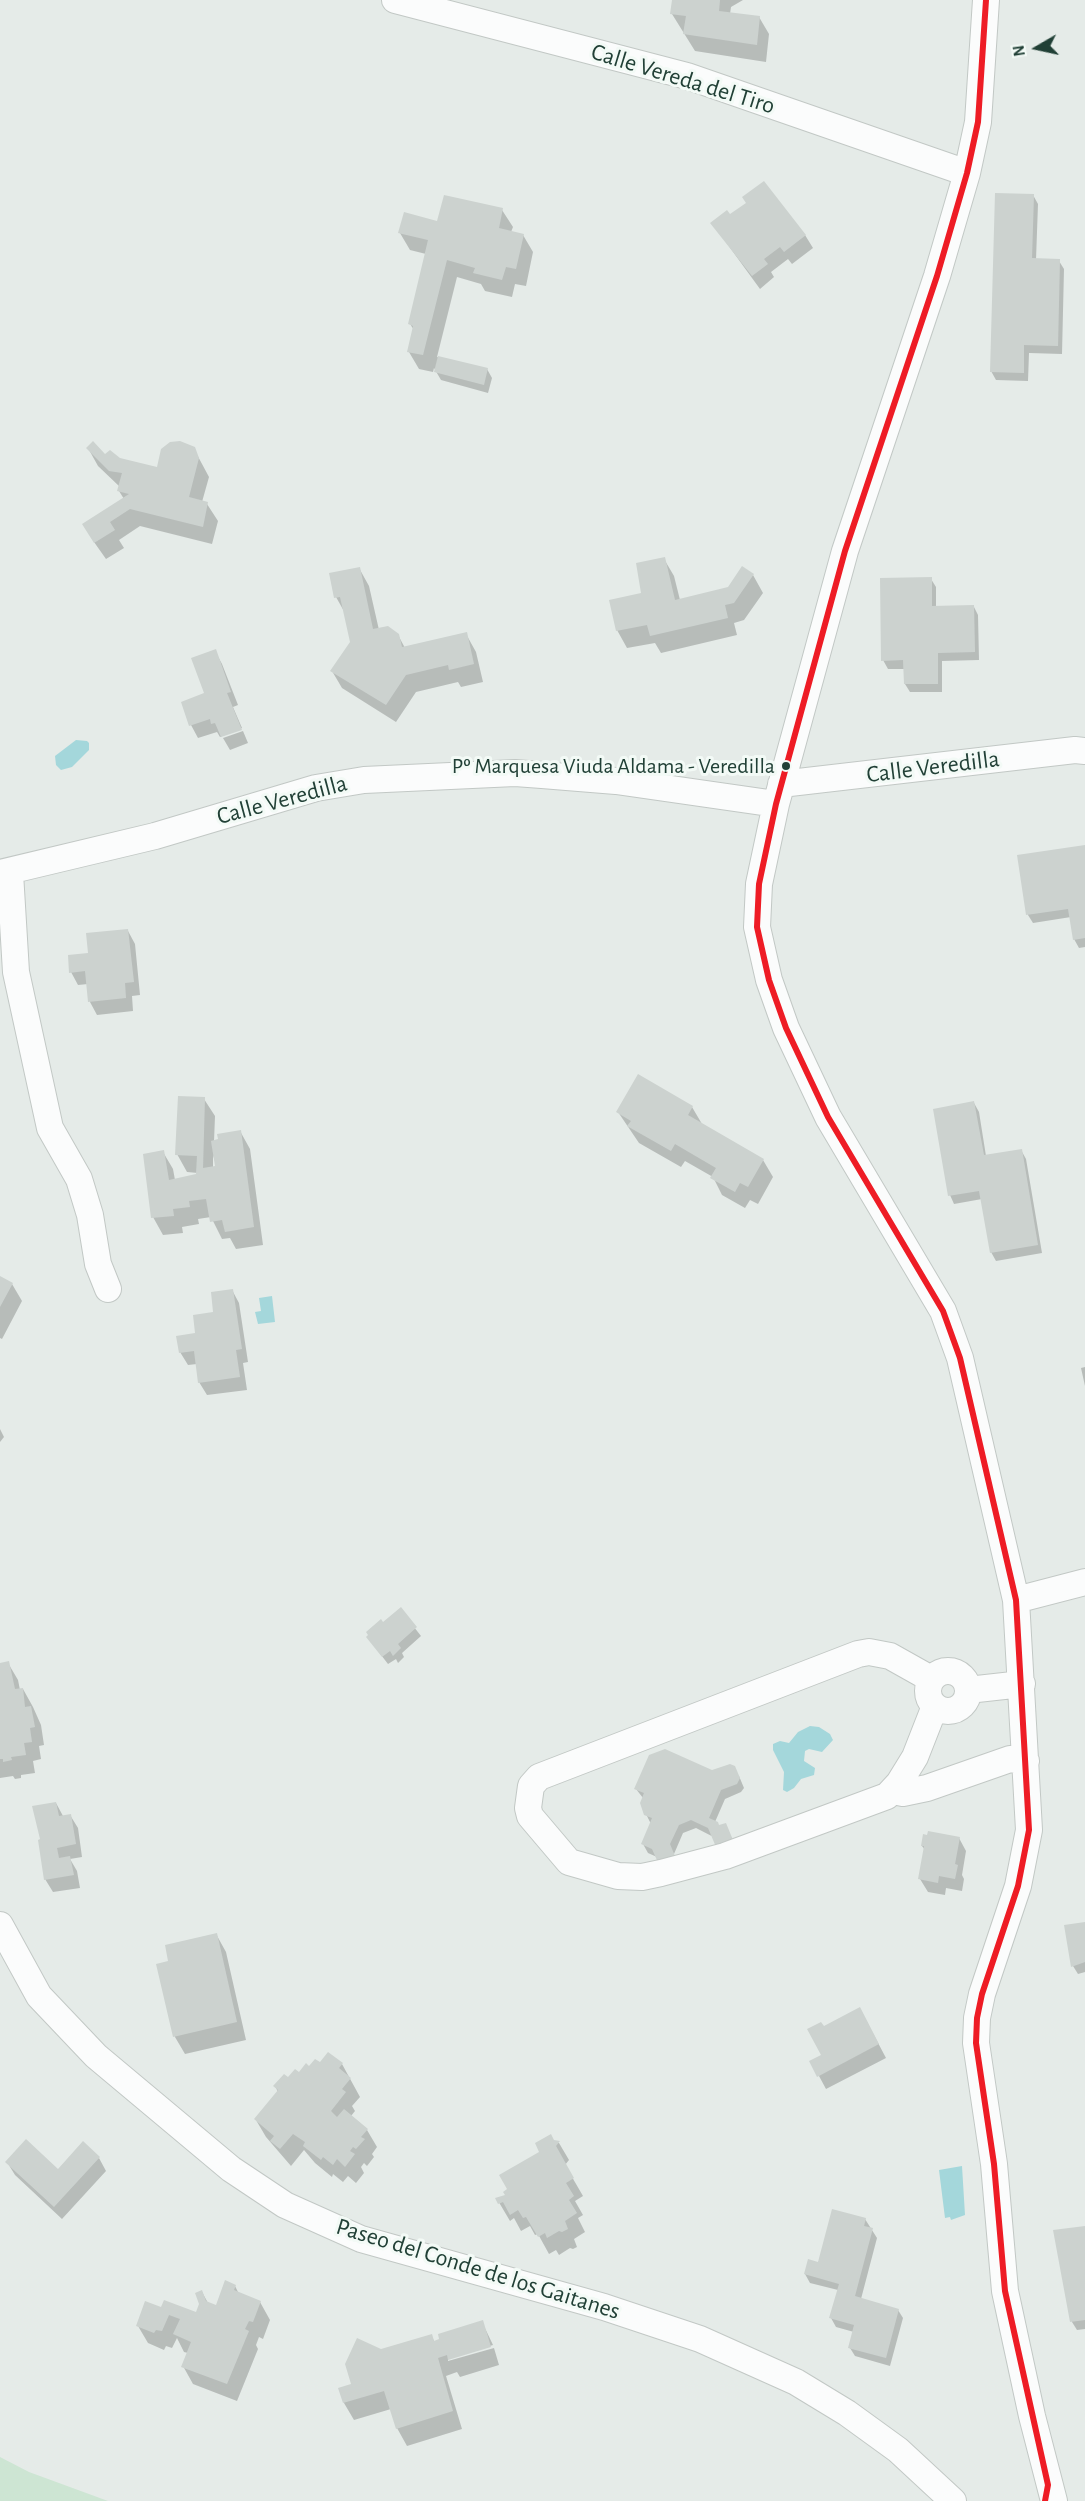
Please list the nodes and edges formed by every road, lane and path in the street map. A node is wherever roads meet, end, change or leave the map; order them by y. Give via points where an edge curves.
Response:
1 (395, 0) edge
2 (986, 0) edge
3 (967, 173) junction
4 (1085, 751) edge
5 (778, 794) junction
6 (5, 873) edge
7 (108, 1288) dead end
8 (1085, 1582) edge
9 (1016, 1600) junction
10 (931, 1679) junction
11 (1022, 1684) junction
12 (968, 1690) junction
13 (934, 1706) junction
14 (1026, 1761) junction
15 (894, 1791) junction
16 (0, 1925) edge
17 (1049, 2496) edge
18 (953, 2501) edge

1 - 3 street, Calle Vereda del Tiro via 687,76
2 - 3 street via 978,122
3 - 5 street via 937,276 845,551
4 - 5 street, Calle Veredilla
5 - 6 street, Calle Veredilla via 533,774 364,780 316,788 154,836
5 - 9 street via 758,895 757,927 769,980 786,1028 828,1117 943,1311 960,1358
6 - 7 street, Calle Veredilla via 16,972 50,1128 78,1179
8 - 9 street
9 - 11 street
10 - 12 street via 937,1673 954,1671 961,1675
10 - 13 street via 927,1694
10 - 15 street via 890,1656 858,1654 539,1777 531,1786 528,1808 530,1816 569,1862 618,1876 642,1877 725,1856 873,1803
11 - 12 street
11 - 14 street
12 - 13 street via 957,1710 949,1712
13 - 15 street via 915,1757
14 - 15 street via 1010,1759 927,1788
14 - 17 street via 1029,1830 1018,1886 982,1994 976,2043 994,2164 1005,2291
16 - 18 street, Paseo del Conde de los Gaitanes via 39,1996 96,2056 231,2169 285,2205 361,2239 604,2307 700,2339 796,2382 847,2413 897,2450

